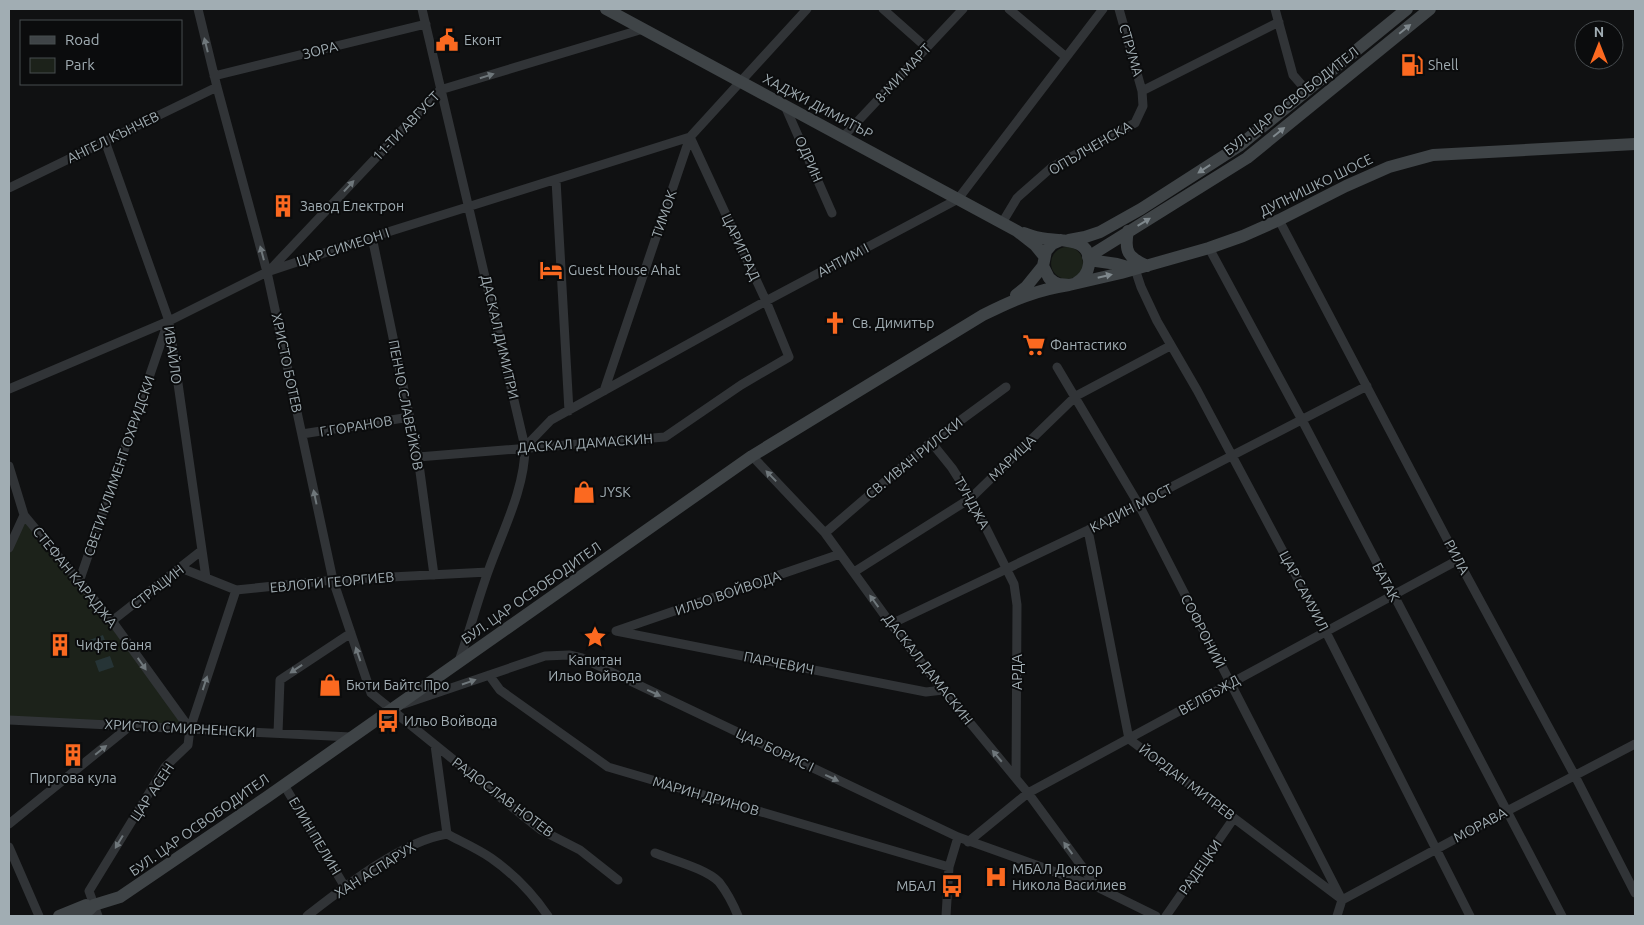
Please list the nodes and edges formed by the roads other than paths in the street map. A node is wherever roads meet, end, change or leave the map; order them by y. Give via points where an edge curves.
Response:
1 (198, 9) edge
2 (422, 9) edge
3 (606, 9) edge
4 (806, 9) edge
5 (883, 9) edge
6 (963, 9) edge
7 (1009, 9) edge
8 (1103, 9) edge
9 (1119, 9) edge
10 (1275, 9) edge
11 (1408, 9) edge
12 (1430, 9) edge
13 (1279, 22) junction
14 (426, 24) junction
15 (643, 29) junction
16 (927, 48) junction
17 (1066, 57) junction
18 (214, 76) junction
19 (742, 82) junction
20 (217, 87) junction
21 (440, 90) junction
22 (1142, 91) junction
23 (1307, 91) junction
24 (785, 106) junction
25 (690, 137) junction
26 (844, 137) junction
27 (105, 141) junction
28 (1635, 144) edge
29 (556, 180) junction
30 (9, 188) edge
31 (958, 199) junction
32 (470, 207) junction
33 (832, 213) dead end
34 (1279, 220) junction
35 (1002, 223) junction
36 (1017, 231) junction
37 (1128, 231) junction
38 (372, 237) junction
39 (1065, 240) junction
40 (1209, 248) junction
41 (1088, 258) junction
42 (1043, 261) junction
43 (1141, 267) junction
44 (267, 272) junction
45 (1073, 284) junction
46 (766, 301) junction
47 (1008, 302) junction
48 (169, 321) junction
49 (1170, 346) junction
50 (789, 357) joint
51 (1058, 367) dead end
52 (1367, 386) junction
53 (1006, 387) dead end
54 (9, 389) edge
55 (604, 391) junction
56 (1076, 396) junction
57 (569, 410) junction
58 (410, 417) junction
59 (1302, 420) junction
60 (302, 434) junction
61 (931, 442) junction
62 (525, 447) junction
63 (1232, 455) junction
64 (752, 456) junction
65 (418, 457) junction
66 (9, 468) edge
67 (971, 498) junction
68 (1139, 505) junction
69 (24, 515) junction
70 (1088, 530) junction
71 (825, 533) junction
72 (9, 548) edge
73 (201, 552) junction
74 (840, 554) junction
75 (1458, 560) junction
76 (181, 568) junction
77 (1006, 568) junction
78 (488, 572) junction
79 (854, 572) junction
80 (434, 575) junction
81 (206, 578) junction
82 (332, 580) junction
83 (79, 582) junction
84 (236, 590) junction
85 (1393, 596) junction
86 (112, 621) junction
87 (891, 624) junction
88 (616, 631) joint
89 (351, 632) junction
90 (1326, 632) junction
91 (460, 661) junction
92 (489, 675) junction
93 (1230, 684) junction
94 (943, 690) junction
95 (390, 709) junction
96 (9, 720) edge
97 (130, 726) junction
98 (190, 729) junction
99 (278, 732) junction
100 (351, 737) junction
101 (1129, 739) junction
102 (1635, 744) edge
103 (435, 746) junction
104 (1575, 776) junction
105 (1016, 778) junction
106 (284, 784) junction
107 (1028, 793) junction
108 (1507, 811) junction
109 (1234, 818) junction
110 (9, 824) edge
111 (447, 834) junction
112 (958, 837) junction
113 (968, 842) junction
114 (9, 847) edge
115 (1436, 849) junction
116 (656, 853) dead end
117 (11, 858) edge
118 (949, 867) junction
119 (618, 880) dead end
120 (345, 887) junction
121 (1097, 887) junction
122 (1635, 893) edge
123 (1342, 900) junction
124 (96, 911) edge
125 (39, 916) edge
126 (59, 916) edge
127 (78, 916) edge
128 (307, 916) edge
129 (548, 916) edge
130 (738, 916) edge
131 (946, 916) edge
132 (1156, 916) edge
133 (1166, 916) edge
134 (1337, 916) edge
135 (1470, 916) edge
136 (1562, 916) edge

18 -> 1 street, ХРИСТО БОТЕВ
2 - 14 street, ДАСКАЛ ДИМИТРИ
3 - 15 main road, ХАДЖИ ДИМИТЪР
4 - 19 street, ТИМОК
5 - 16 street
6 - 16 street, 8-МИ МАРТ
7 - 17 street
8 - 17 street, АНТИМ I
9 - 22 street, СТРУМА
10 - 13 street
11 - 23 main road, БУЛ. ЦАР ОСВОБОДИТЕЛ
37 -> 12 main road, БУЛ. ЦАР ОСВОБОДИТЕЛ via 1247,158
13 - 22 street
13 - 23 street via 1293,75
14 - 18 street, ЗОРА
14 - 21 street, ДАСКАЛ ДИМИТРИ
15 - 19 main road, ХАДЖИ ДИМИТЪР
21 -> 15 street, 11-ТИ АВГУСТ
16 - 26 street, 8-МИ МАРТ
17 - 31 street, АНТИМ I
18 - 20 street, ХРИСТО БОТЕВ
19 - 24 main road, ХАДЖИ ДИМИТЪР
19 - 25 street, ТИМОК
20 - 27 street, АНГЕЛ КЪНЧЕВ
44 -> 20 street, ХРИСТО БОТЕВ
21 - 32 street, ДАСКАЛ ДИМИТРИ
44 -> 21 street, 11-ТИ АВГУСТ
22 - 35 street, ОПЪЛЧЕНСКА via 1144,106 1135,123 1052,167 1017,198
23 -> 39 main road, БУЛ. ЦАР ОСВОБОДИТЕЛ via 1239,146 1141,209 1100,232
24 - 26 main road, ХАДЖИ ДИМИТЪР
24 - 33 street, ОДРИН
25 - 29 street, ЦАР СИМЕОН I
25 - 46 street, ЦАРИГРАД
25 - 55 street, ТИМОК
26 - 31 main road, ХАДЖИ ДИМИТЪР
27 - 30 street, АНГЕЛ КЪНЧЕВ
27 - 48 street, ИВАЙЛО
28 - 34 main road, ДУПНИШКО ШОСЕ via 1433,155 1389,167
29 - 32 street, ЦАР СИМЕОН I
29 - 57 street
31 - 35 main road, ХАДЖИ ДИМИТЪР
31 - 46 street, АНТИМ I
32 - 38 street, ЦАР СИМЕОН I
32 - 62 street, ДАСКАЛ ДИМИТРИ
34 - 40 main road, ДУПНИШКО ШОСЕ
34 - 52 street, РИЛА
35 - 36 main road, ХАДЖИ ДИМИТЪР
36 - 39 main road
36 - 42 main road via 1035,244
37 - 41 main road, БУЛ. ЦАР ОСВОБОДИТЕЛ
37 - 43 main road via 1126,250
38 - 44 street, ЦАР СИМЕОН I
38 - 58 street, ПЕНЧО СЛАВЕЙКОВ
39 - 41 main road via 1082,246
39 - 42 main road via 1049,247
40 - 43 main road, ДУПНИШКО ШОСЕ
40 - 59 street, БАТАК
41 - 43 main road
41 - 45 main road via 1086,273
42 - 45 main road via 1049,278 1054,282
42 - 47 main road via 1026,287
45 -> 43 main road, ДУПНИШКО ШОСЕ
43 - 49 street, ЦАР САМУИЛ via 1141,287
44 - 48 street, ЦАР СИМЕОН I
44 - 60 street, ХРИСТО БОТЕВ
45 - 47 main road, ДУПНИШКО ШОСЕ via 1044,289
46 - 50 street, ЦАРИГРАД
46 - 55 street, АНТИМ I
47 - 64 main road, БУЛ. ЦАР ОСВОБОДИТЕЛ
48 - 54 street, ЦАР СИМЕОН I
48 - 73 street, ИВАЙЛО
48 - 83 street, СВЕТИ КЛИМЕНТ ОХРИДСКИ
49 - 56 street, МАРИЦА
49 - 63 street, ЦАР САМУИЛ
50 - 62 street, ДАСКАЛ ДАМАСКИН via 665,437
51 - 56 street, СОФРОНИЙ
52 - 59 street, КАДИН МОСТ
52 - 75 street, РИЛА
53 - 61 street, СВ. ИВАН РИЛСКИ
55 - 57 street, АНТИМ I
56 - 67 street, МАРИЦА
56 - 68 street, СОФРОНИЙ
57 - 62 street, АНТИМ I via 552,420
58 - 60 street, Г.ГОРАНОВ
58 - 65 street, ПЕНЧО СЛАВЕЙКОВ
59 - 63 street, КАДИН МОСТ
59 - 85 street, БАТАК
82 -> 60 street, ХРИСТО БОТЕВ
61 - 67 street, ТУНДЖА
61 - 71 street, СВ. ИВАН РИЛСКИ
62 - 65 street, ДАСКАЛ ДАМАСКИН
62 - 78 street, ДАСКАЛ ДИМИТРИ via 525,462 515,499
63 - 68 street, КАДИН МОСТ
63 - 90 street, ЦАР САМУИЛ
71 -> 64 street, ДАСКАЛ ДАМАСКИН
64 - 91 main road, БУЛ. ЦАР ОСВОБОДИТЕЛ
65 - 80 street, ПЕНЧО СЛАВЕЙКОВ
66 - 69 street, СТЕФАН КАРАДЖА
67 - 77 street, ТУНДЖА
67 - 79 street, МАРИЦА
68 - 70 street, КАДИН МОСТ
68 - 93 street, СОФРОНИЙ
69 - 72 street
69 - 83 street, СТЕФАН КАРАДЖА
70 - 77 street, КАДИН МОСТ
70 - 101 street, ЙОРДАН МИТРЕВ
71 - 74 street, ДАСКАЛ ДАМАСКИН
73 - 76 street, СТРАЦИН
73 - 81 street, ИВАЙЛО
74 - 79 street, ДАСКАЛ ДАМАСКИН
74 - 88 street, ИЛЬО ВОЙВОДА
75 - 85 street, ВЕЛБЪЖД
75 - 104 street, РИЛА
76 - 81 street, ЕВЛОГИ ГЕОРГИЕВ
76 - 86 street, СТРАЦИН
77 - 87 street, КАДИН МОСТ
77 - 105 street, АРДА via 1014,584 1017,605
78 - 80 street, ЕВЛОГИ ГЕОРГИЕВ
78 - 91 street, ДАСКАЛ ДИМИТРИ
87 -> 79 street, ДАСКАЛ ДАМАСКИН
80 - 82 street, ЕВЛОГИ ГЕОРГИЕВ
81 - 84 street, ЕВЛОГИ ГЕОРГИЕВ
82 - 84 street, ЕВЛОГИ ГЕОРГИЕВ
82 - 89 street, ХРИСТО БОТЕВ
83 - 86 street, СТЕФАН КАРАДЖА
98 -> 84 street, ЦАР АСЕН
85 - 90 street, ВЕЛБЪЖД
85 - 108 street, БАТАК
86 -> 98 street, СТЕФАН КАРАДЖА
87 - 94 street, ДАСКАЛ ДАМАСКИН
88 - 94 street, ПАРЧЕВИЧ via 926,692
95 -> 89 street, ХРИСТО БОТЕВ via 371,693
89 -> 99 street via 280,680
90 - 93 street, ВЕЛБЪЖД
90 - 115 street, ЦАР САМУИЛ
91 - 95 main road, БУЛ. ЦАР ОСВОБОДИТЕЛ
95 -> 92 street, ЦАР БОРИС I
92 -> 112 street, ЦАР БОРИС I via 545,656 582,658
92 - 118 street, МАРИН ДРИНОВ via 500,690 608,767
93 - 101 street, ВЕЛБЪЖД
93 - 123 street, СОФРОНИЙ
105 -> 94 street, ДАСКАЛ ДАМАСКИН
95 - 100 main road, БУЛ. ЦАР ОСВОБОДИТЕЛ
95 - 103 street, РАДОСЛАВ НОТЕВ
96 - 97 street, ХРИСТО СМИРНЕНСКИ
97 - 98 street, ХРИСТО СМИРНЕНСКИ
110 -> 97 street
98 - 99 street, ХРИСТО СМИРНЕНСКИ
98 -> 124 street, ЦАР АСЕН via 188,746 165,768 89,891
99 - 100 street, ХРИСТО СМИРНЕНСКИ
100 - 106 main road, БУЛ. ЦАР ОСВОБОДИТЕЛ
101 - 107 street, ВЕЛБЪЖД
101 - 109 street, ЙОРДАН МИТРЕВ
102 - 104 street, МОРАВА
103 - 111 street
103 - 119 street, РАДОСЛАВ НОТЕВ via 541,830 580,850
104 - 108 street, МОРАВА
104 - 122 street, РИЛА
105 - 107 street, ДАСКАЛ ДАМАСКИН
106 - 120 street, ЕЛИН ПЕЛИН
106 - 124 main road, БУЛ. ЦАР ОСВОБОДИТЕЛ
107 - 113 street, ВЕЛБЪЖД
121 -> 107 street, ДАСКАЛ ДАМАСКИН
108 - 115 street, МОРАВА
108 - 136 street, БАТАК
109 - 123 street, ЙОРДАН МИТРЕВ
109 - 133 street, РАДЕЦКИ
111 - 120 street, ХАН АСПАРУХ via 410,846
111 - 129 street via 490,857 522,884
112 - 113 street, ЦАР БОРИС I
112 - 118 street
113 - 121 street, ЦАР БОРИС I
114 - 117 street
115 - 123 street, МОРАВА
115 - 135 street, ЦАР САМУИЛ
116 - 130 street via 714,878
117 - 125 street
118 - 131 street
120 - 128 street, ХАН АСПАРУХ
121 - 132 street, ЦАР БОРИС I
123 - 134 street
124 - 126 main road via 84,906
124 - 127 main road, БУЛ. ЦАР ОСВОБОДИТЕЛ

